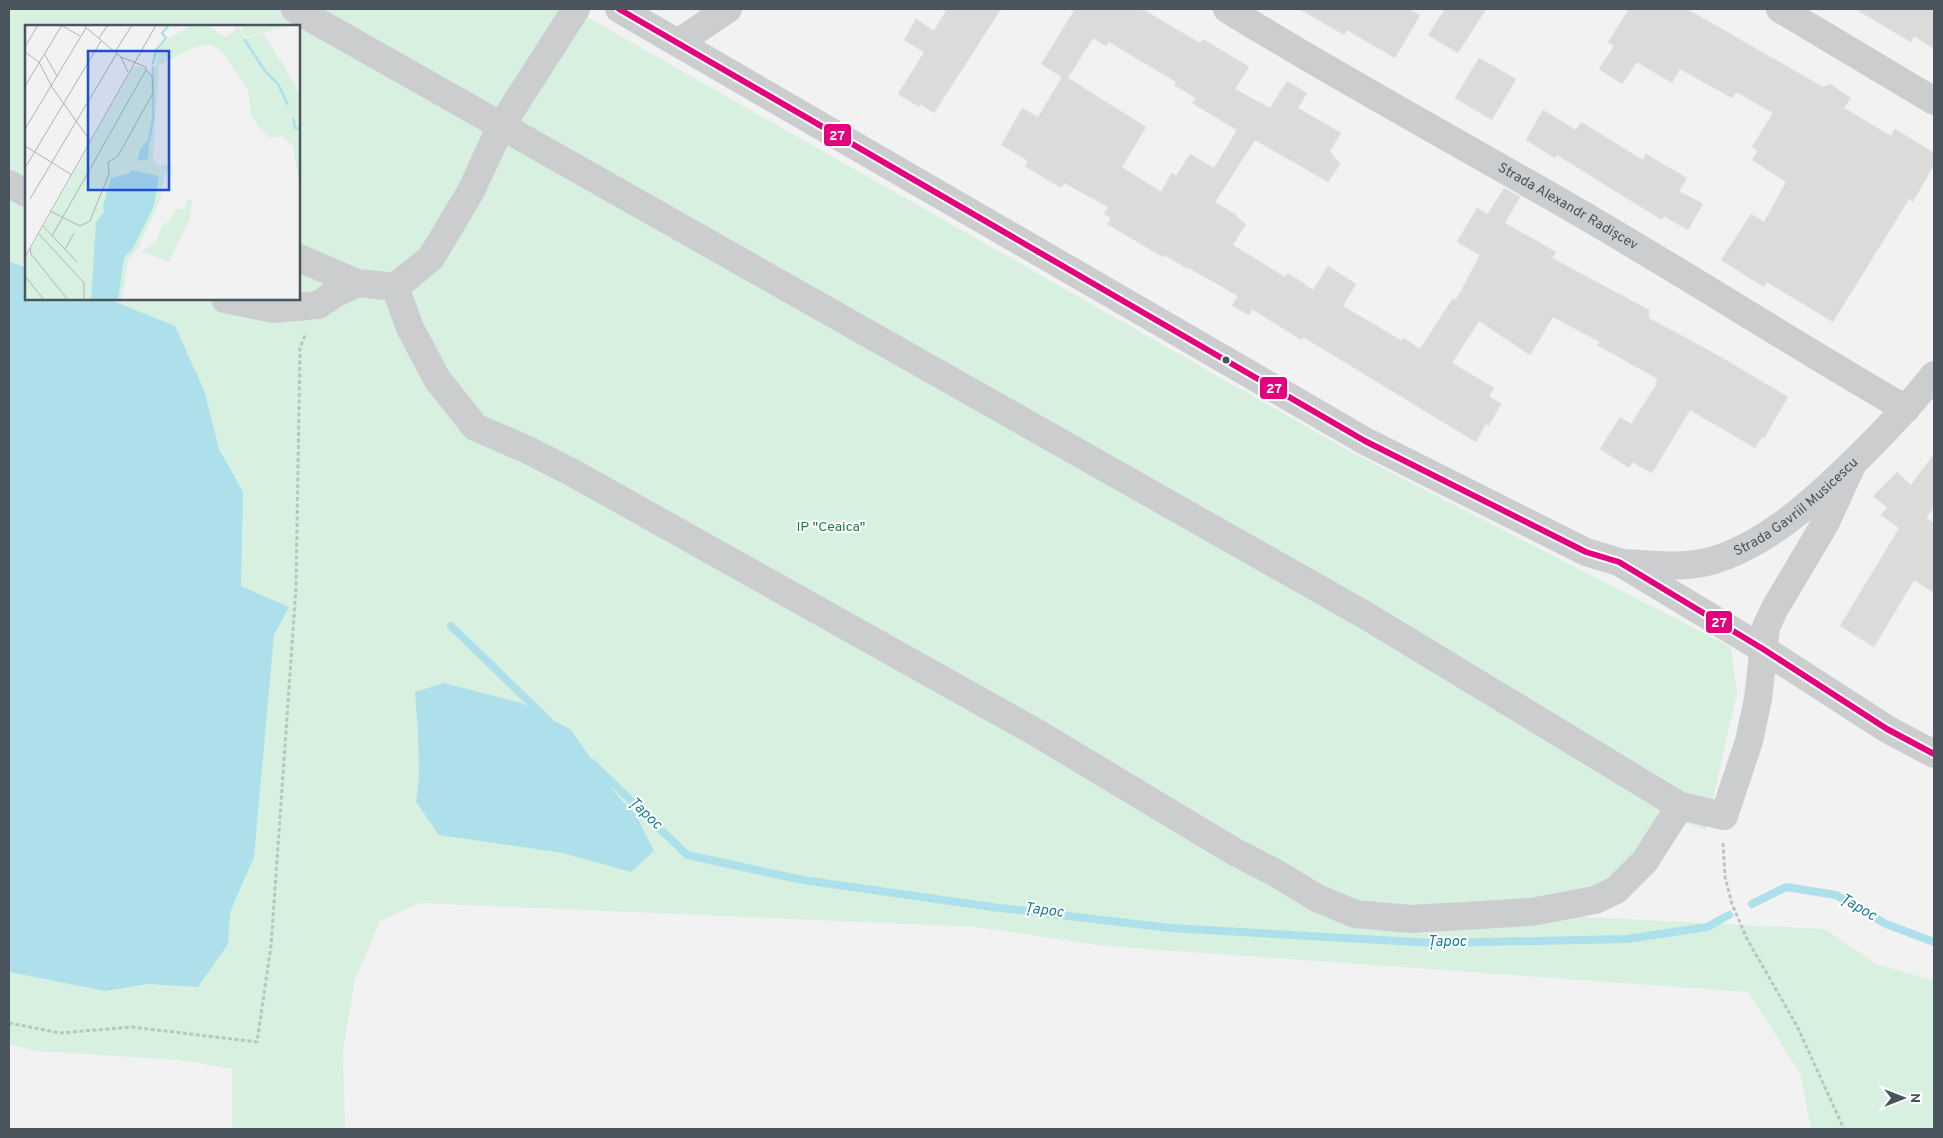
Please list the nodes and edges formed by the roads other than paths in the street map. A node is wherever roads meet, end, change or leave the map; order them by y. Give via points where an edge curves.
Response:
1 (295, 9) edge
2 (576, 9) edge
3 (620, 9) edge
4 (728, 9) edge
5 (1227, 9) edge
6 (1780, 9) edge
7 (679, 42) junction
8 (1934, 101) edge
9 (501, 126) junction
10 (9, 184) edge
11 (25, 192) edge
12 (300, 258) edge
13 (357, 283) junction
14 (395, 287) junction
15 (230, 300) edge
16 (1932, 381) edge
17 (1906, 409) junction
18 (1853, 463) junction
19 (1619, 562) junction
20 (1763, 649) junction
21 (1934, 754) edge
22 (1680, 806) junction

1 - 9 street
2 - 9 street
3 - 7 street
4 - 7 street
5 - 17 street, Strada Alexandr Radișcev via 1598,224
6 - 8 street
7 - 19 street via 1366,441 1586,552
9 - 14 street via 471,191 431,258
9 - 22 street via 1366,615
10 - 11 street
12 - 13 street
13 - 14 street
13 - 15 street via 318,305 273,309
14 - 22 street via 410,328 437,379 475,427 573,473 1037,733 1235,852 1317,898 1355,914 1411,919 1531,912 1594,900 1616,890 1645,861
16 - 17 street, Strada Gavriil Musicescu
17 - 18 street, Strada Gavriil Musicescu
18 - 19 street, Strada Gavriil Musicescu via 1761,539 1736,551 1711,561 1681,566
18 - 20 street via 1826,522 1775,608 1766,627
19 - 20 street
20 - 21 street via 1887,729
20 - 22 street via 1750,741 1724,816

